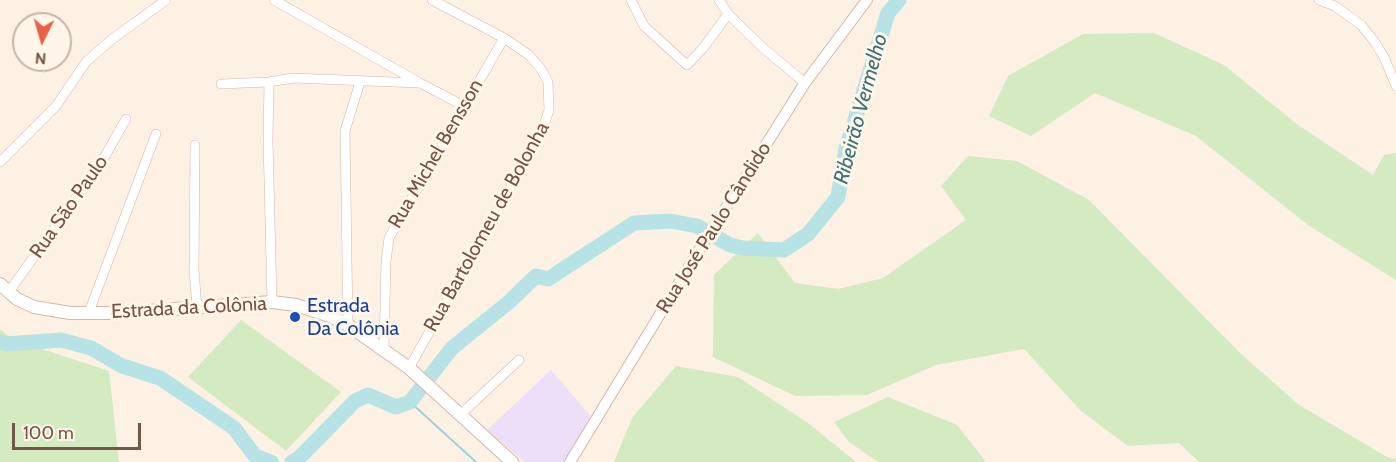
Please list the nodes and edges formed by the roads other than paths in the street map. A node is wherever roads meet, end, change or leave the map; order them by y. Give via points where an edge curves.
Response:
1 (166, 0) edge
2 (274, 0) edge
3 (432, 0) edge
4 (631, 0) edge
5 (719, 0) edge
6 (867, 0) edge
7 (1319, 0) edge
8 (728, 14) junction
9 (504, 38) junction
10 (269, 82) junction
11 (360, 82) junction
12 (420, 83) junction
13 (805, 83) junction
14 (221, 84) dead end
15 (1396, 86) edge
16 (464, 106) junction
17 (126, 119) dead end
18 (156, 134) dead end
19 (195, 145) dead end
20 (0, 162) edge
21 (4, 289) edge
22 (272, 302) junction
23 (197, 307) junction
24 (89, 312) junction
25 (348, 325) junction
26 (384, 349) junction
27 (519, 360) dead end
28 (409, 368) junction
29 (460, 414) junction
30 (512, 462) edge
31 (570, 462) edge

1 - 20 street via 86,62 60,101
2 - 12 street
3 - 9 street, Rua Bartolomeu de Bolonha
4 - 8 street via 644,26 687,65
5 - 8 street
6 - 13 street, Rua José Paulo Cândido
7 - 15 street via 1335,6 1361,25 1384,57
8 - 13 street
9 - 16 street, Rua Michel Bensson
9 - 28 street, Rua Bartolomeu de Bolonha via 542,69 550,95 547,121
10 - 11 street via 293,78
10 - 14 street
10 - 22 street
11 - 12 street
11 - 25 street via 345,131
12 - 16 street
13 - 31 street, Rua José Paulo Cândido
16 - 26 street, Rua Michel Bensson via 389,238
17 - 21 street, Rua São Paulo via 100,165
18 - 24 street
19 - 23 street
21 - 24 main road, Estrada da Colônia via 34,307
22 - 23 main road, Estrada da Colônia
22 - 25 main road, Estrada da Colônia via 296,305
23 - 24 main road, Estrada da Colônia
25 - 26 main road, Estrada da Colônia
26 - 28 main road, Estrada da Colônia
27 - 29 street
28 - 29 main road, Estrada da Colônia
29 - 30 main road, Estrada da Colônia

